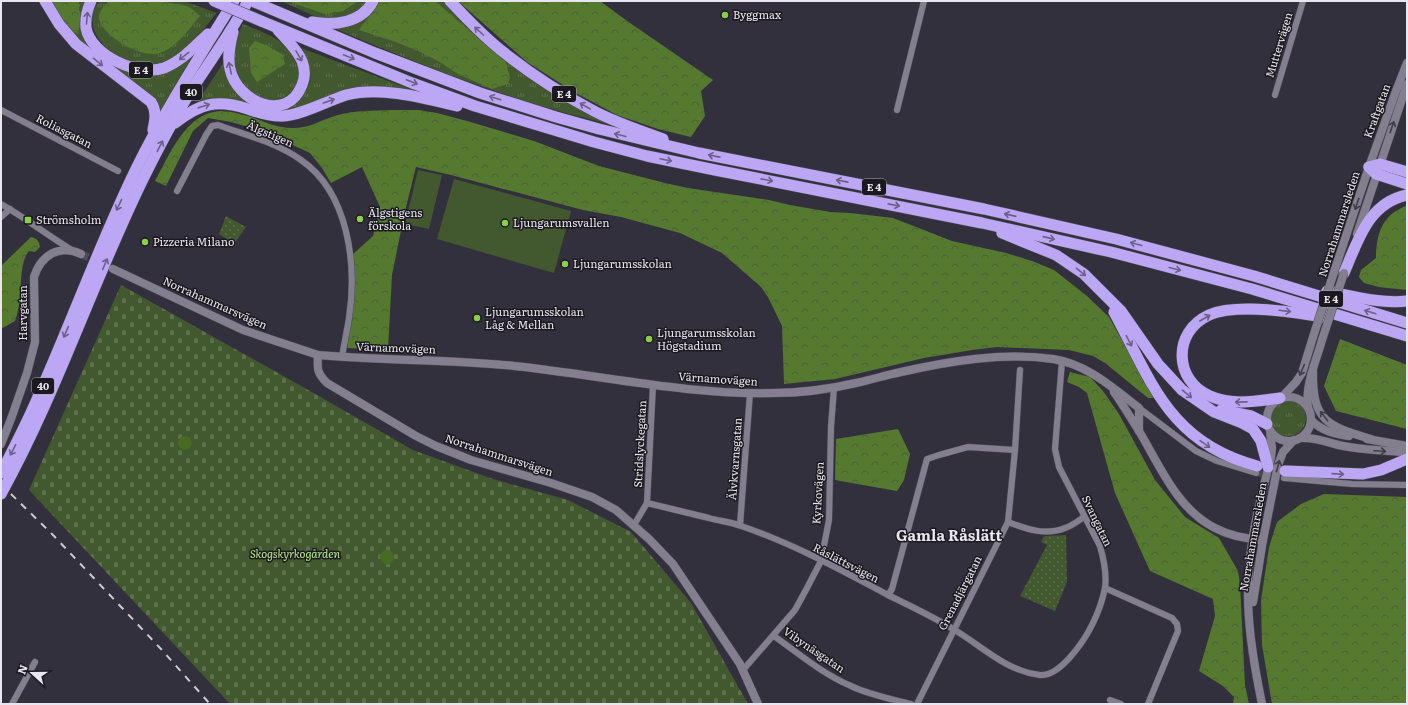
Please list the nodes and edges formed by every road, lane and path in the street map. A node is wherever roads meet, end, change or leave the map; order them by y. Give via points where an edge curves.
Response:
1 (45, 1) edge
2 (91, 1) edge
3 (214, 1) edge
4 (234, 1) edge
5 (248, 1) edge
6 (252, 1) edge
7 (373, 1) edge
8 (450, 1) edge
9 (924, 1) edge
10 (1303, 1) edge
11 (223, 19) junction
12 (295, 19) junction
13 (236, 23) junction
14 (275, 26) junction
15 (1407, 63) edge
16 (1407, 84) edge
17 (1275, 94) dead end
18 (1, 110) edge
19 (897, 110) dead end
20 (534, 125) junction
21 (171, 126) junction
22 (151, 140) junction
23 (699, 153) junction
24 (1375, 168) junction
25 (118, 170) dead end
26 (1407, 172) edge
27 (1407, 184) edge
28 (177, 191) dead end
29 (1407, 195) edge
30 (1, 204) edge
31 (10, 209) junction
32 (1, 217) edge
33 (956, 218) junction
34 (77, 253) joint
35 (113, 269) dead end
36 (1340, 271) junction
37 (1254, 276) junction
38 (1105, 294) junction
39 (1407, 301) edge
40 (1407, 323) edge
41 (1405, 336) edge
42 (318, 355) junction
43 (342, 357) junction
44 (1062, 361) junction
45 (1020, 370) dead end
46 (1313, 371) junction
47 (1108, 384) junction
48 (653, 385) junction
49 (834, 388) junction
50 (750, 393) junction
51 (1281, 397) junction
52 (1202, 405) junction
53 (1308, 406) junction
54 (1139, 408) junction
55 (1311, 420) junction
56 (1268, 427) junction
57 (1139, 431) junction
58 (1297, 439) junction
59 (1370, 439) junction
60 (1, 444) edge
61 (1407, 446) edge
62 (1014, 450) junction
63 (1407, 453) edge
64 (1407, 459) edge
65 (1268, 467) junction
66 (1256, 469) joint
67 (1, 474) edge
68 (1284, 474) joint
69 (1407, 485) edge
70 (1, 494) edge
71 (647, 503) junction
72 (1084, 517) junction
73 (1008, 522) junction
74 (634, 524) junction
75 (740, 526) junction
76 (1253, 539) junction
77 (1263, 540) junction
78 (821, 561) junction
79 (1105, 588) junction
80 (888, 595) junction
81 (1250, 618) junction
82 (953, 629) junction
83 (774, 636) junction
84 (35, 662) dead end
85 (743, 670) junction
86 (1048, 674) joint
87 (1110, 700) dead end
88 (12, 704) edge
89 (758, 704) edge
90 (911, 704) edge
91 (917, 704) edge
92 (1121, 704) edge
93 (1148, 704) edge
94 (1262, 704) edge

1 -> 22 highway via 59,24 76,44 154,107
11 -> 2 highway, E 4 via 176,62 164,68 148,71 121,64 96,46 86,29
3 - 14 highway, E 4, bridge
4 - 11 highway, E 4
5 - 13 highway, 40
6 - 12 highway
7 - 12 highway via 363,13 343,23 330,25
23 -> 8 highway, E 4 via 593,111 549,85 507,55
9 - 19 street
10 - 17 street, Muttervägen
11 - 22 highway, 40 via 198,57
23 -> 12 highway via 599,129 480,93 374,53
14 -> 13 highway via 303,63 304,82 290,101 272,106 255,102 240,89 230,71 228,60
13 - 21 highway, 40 via 198,79
14 -> 20 highway, E 4 via 419,85
15 - 24 street, Kraftgatan via 1396,91
24 -> 16 street, Kraftgatan
18 - 25 street, Roliasgatan
21 -> 20 highway via 196,109 209,104 223,103 263,114 285,116 348,95 369,92 417,96
20 -> 33 highway, E 4 via 646,156
70 -> 21 highway, 40 via 62,368 145,174
22 -> 67 highway, 40 via 110,227 38,398
37 -> 23 highway, E 4 via 1116,239 984,209
24 - 26 highway
24 - 27 highway
24 - 36 street, Norrahammarsleden
28 - 43 street, Älgstigen via 206,135 212,126 218,125 288,152 302,160 317,174 338,207 350,250 352,279
29 - 36 highway via 1389,201 1375,213
30 - 31 street
31 - 32 street
31 - 34 street
33 -> 38 highway via 1056,255 1084,274
33 -> 41 highway, E 4 via 1111,252 1252,288
34 - 60 street, Harvgatan via 61,250 50,254 37,268 34,278 35,342 27,373
35 - 42 street, Norrahammarsvägen via 243,330
36 - 46 street, Norrahammarsleden, bridge
36 -> 51 street, Norrahammarsleden, bridge via 1313,337 1302,373
37 - 39 highway via 1373,300
40 -> 37 highway, E 4
38 -> 52 highway via 1121,311 1158,364 1182,390
38 -> 66 highway via 1153,386 1174,417 1213,449
51 -> 41 highway via 1230,402 1200,391 1187,376 1182,359 1182,348 1191,330 1209,315 1241,310 1273,310 1306,314
42 - 43 street, Värnamovägen
42 - 74 street, Norrahammarsvägen via 319,375 326,383 416,436 465,458 592,497 616,510
43 - 48 street, Värnamovägen via 512,365
44 - 47 street, Värnamovägen via 1084,369
44 - 49 street, Värnamovägen via 997,357 899,372
44 - 72 street, Svangatan via 1055,449 1059,467
45 - 62 street, Grenadjärgatan
46 - 53 street, Norrahammarsleden via 1308,384
59 -> 46 street via 1339,429 1327,421 1314,396
47 - 54 street, Värnamovägen
47 - 57 street, Värnamovägen
48 - 50 street, Värnamovägen
48 - 71 street, Stridslyckegatan
49 - 50 street, Värnamovägen
49 - 78 street, Kyrkovägen via 830,427 829,520
50 - 75 street, Älvkvarnsgatan
51 - 53 street via 1296,397
51 - 56 street via 1267,412
52 - 56 highway via 1250,416
52 - 65 highway via 1253,429 1261,441
53 - 55 street
54 - 57 street, Värnamovägen
54 - 66 street via 1196,451 1222,463
55 - 58 street via 1306,433
55 - 59 street via 1319,428 1332,433
56 - 58 street via 1280,440
56 - 65 street, Norrahammarsleden via 1272,448
57 - 76 street, Värnamovägen via 1160,470 1190,509 1218,530
58 -> 63 street via 1314,438 1342,446
77 -> 58 street, Norrahammarsleden via 1278,466 1283,452
59 - 61 street
62 - 73 street, Grenadjärgatan
62 - 80 street via 968,447 927,459 892,589
68 -> 64 highway via 1363,474 1381,470
65 - 76 street, Norrahammarsleden
68 - 69 street via 1352,484
71 - 74 street
71 - 75 street, Råslättsvägen
72 - 73 street via 1065,528 1046,532
72 - 79 street, Svangatan via 1100,546 1106,574
73 - 82 street, Grenadjärgatan
74 - 85 street, Norrahammarsvägen via 673,564
75 - 78 street, Råslättsvägen via 779,540
76 - 77 street, Värnamovägen
76 - 81 street, Norrahammarsleden via 1249,568
77 - 81 street, Norrahammarsleden
78 - 80 street, Råslättsvägen
78 - 83 street, Kyrkovägen via 794,610
79 - 86 street, Svangatan via 1093,624 1084,640 1060,667
79 - 93 street via 1172,618 1177,624 1178,631
80 - 82 street, Råslättsvägen
81 - 94 street, Norrahammarsleden
82 - 86 street, Råslättsvägen via 988,654 1009,665 1040,675
82 - 91 street, Grenadjärgatan
83 - 85 street, Kyrkovägen
83 - 90 street, Vibynäsgatan via 822,671 852,687
84 - 88 street
85 - 89 street, Norrahammarsvägen
87 - 92 street

